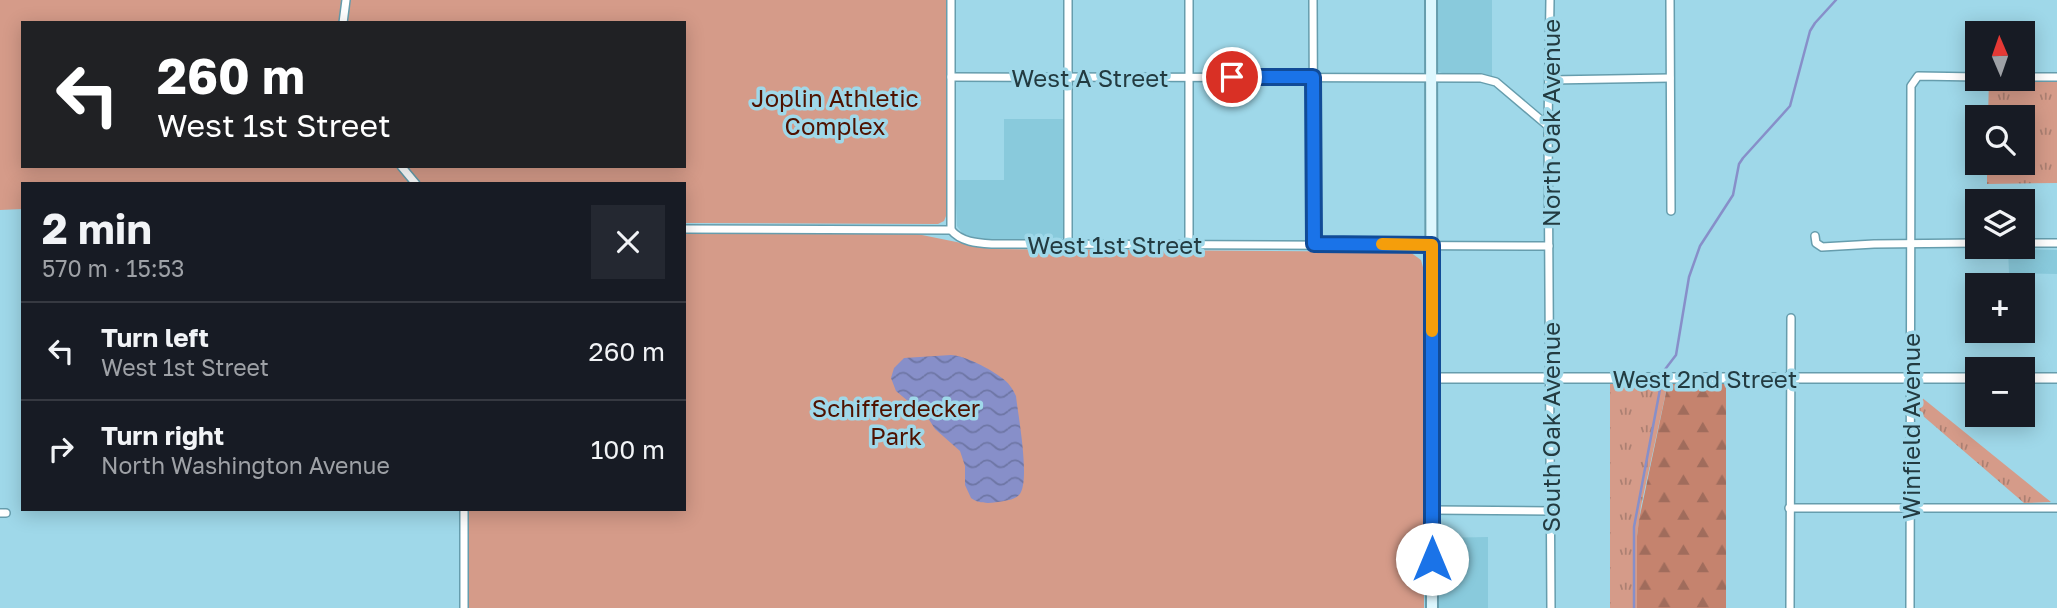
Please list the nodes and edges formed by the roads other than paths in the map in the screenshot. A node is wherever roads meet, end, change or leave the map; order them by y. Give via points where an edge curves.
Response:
1 (346, 0) edge
2 (951, 0) edge
3 (1068, 0) edge
4 (1189, 0) edge
5 (1313, 0) edge
6 (1431, 0) edge
7 (1550, 0) edge
8 (1670, 0) edge
9 (343, 21) edge
10 (1965, 76) edge
11 (951, 77) junction
12 (1189, 77) junction
13 (1313, 77) junction
14 (2035, 77) edge
15 (2057, 77) edge
16 (1069, 78) junction
17 (1431, 78) junction
18 (1670, 78) junction
19 (1550, 80) junction
20 (1548, 126) junction
21 (1671, 211) dead end
22 (686, 229) edge
23 (951, 230) junction
24 (1815, 236) dead end
25 (1910, 243) junction
26 (1965, 243) edge
27 (2035, 243) edge
28 (2057, 243) edge
29 (1189, 244) junction
30 (1314, 244) junction
31 (1068, 245) junction
32 (1432, 245) junction
33 (1549, 246) junction
34 (1791, 318) dead end
35 (1432, 378) junction
36 (1551, 378) junction
37 (1790, 378) junction
38 (1910, 378) junction
39 (1965, 378) edge
40 (2035, 378) edge
41 (2057, 378) edge
42 (1790, 508) junction
43 (2057, 508) edge
44 (1910, 509) junction
45 (1432, 510) junction
46 (1551, 510) junction
47 (464, 511) edge
48 (464, 608) edge
49 (1432, 608) edge
50 (1550, 608) edge
51 (1790, 608) edge
52 (1910, 608) edge

1 - 9 street
2 - 11 street
3 - 16 street
4 - 12 street
5 - 13 street
6 - 17 main road
7 - 19 street, North Oak Avenue
8 - 18 street
10 - 25 street, Winfield Avenue via 1918,76 1911,86
11 - 16 street, West A Street
11 - 23 street
12 - 13 street, West A Street
12 - 16 street, West A Street
12 - 29 street
13 - 17 street, West A Street
13 - 30 street
14 - 15 street
16 - 31 street
17 - 20 street, West A Street via 1496,82
17 - 32 main road
18 - 19 street
18 - 21 street
19 - 20 street, North Oak Avenue
20 - 33 street, North Oak Avenue
22 - 23 street, West 1st Street
23 - 31 street, West 1st Street via 978,243
24 - 25 street via 1822,247
25 - 26 street
25 - 38 street, Winfield Avenue
27 - 28 street
29 - 30 street, West 1st Street
29 - 31 street, West 1st Street
30 - 32 street, West 1st Street
32 - 33 street, West 1st Street
32 - 35 main road
33 - 36 street, South Oak Avenue
34 - 37 street
35 - 36 street, West 2nd Street
35 - 45 main road
36 - 37 street, West 2nd Street
36 - 46 street, South Oak Avenue
37 - 38 street, West 2nd Street
37 - 42 street
38 - 39 street, West 2nd Street
38 - 44 street, Winfield Avenue
40 - 41 street
42 - 44 street
42 - 51 street
43 - 44 street
44 - 52 street, Winfield Avenue
45 - 46 street
45 - 49 main road
46 - 50 street, South Oak Avenue
47 - 48 street

